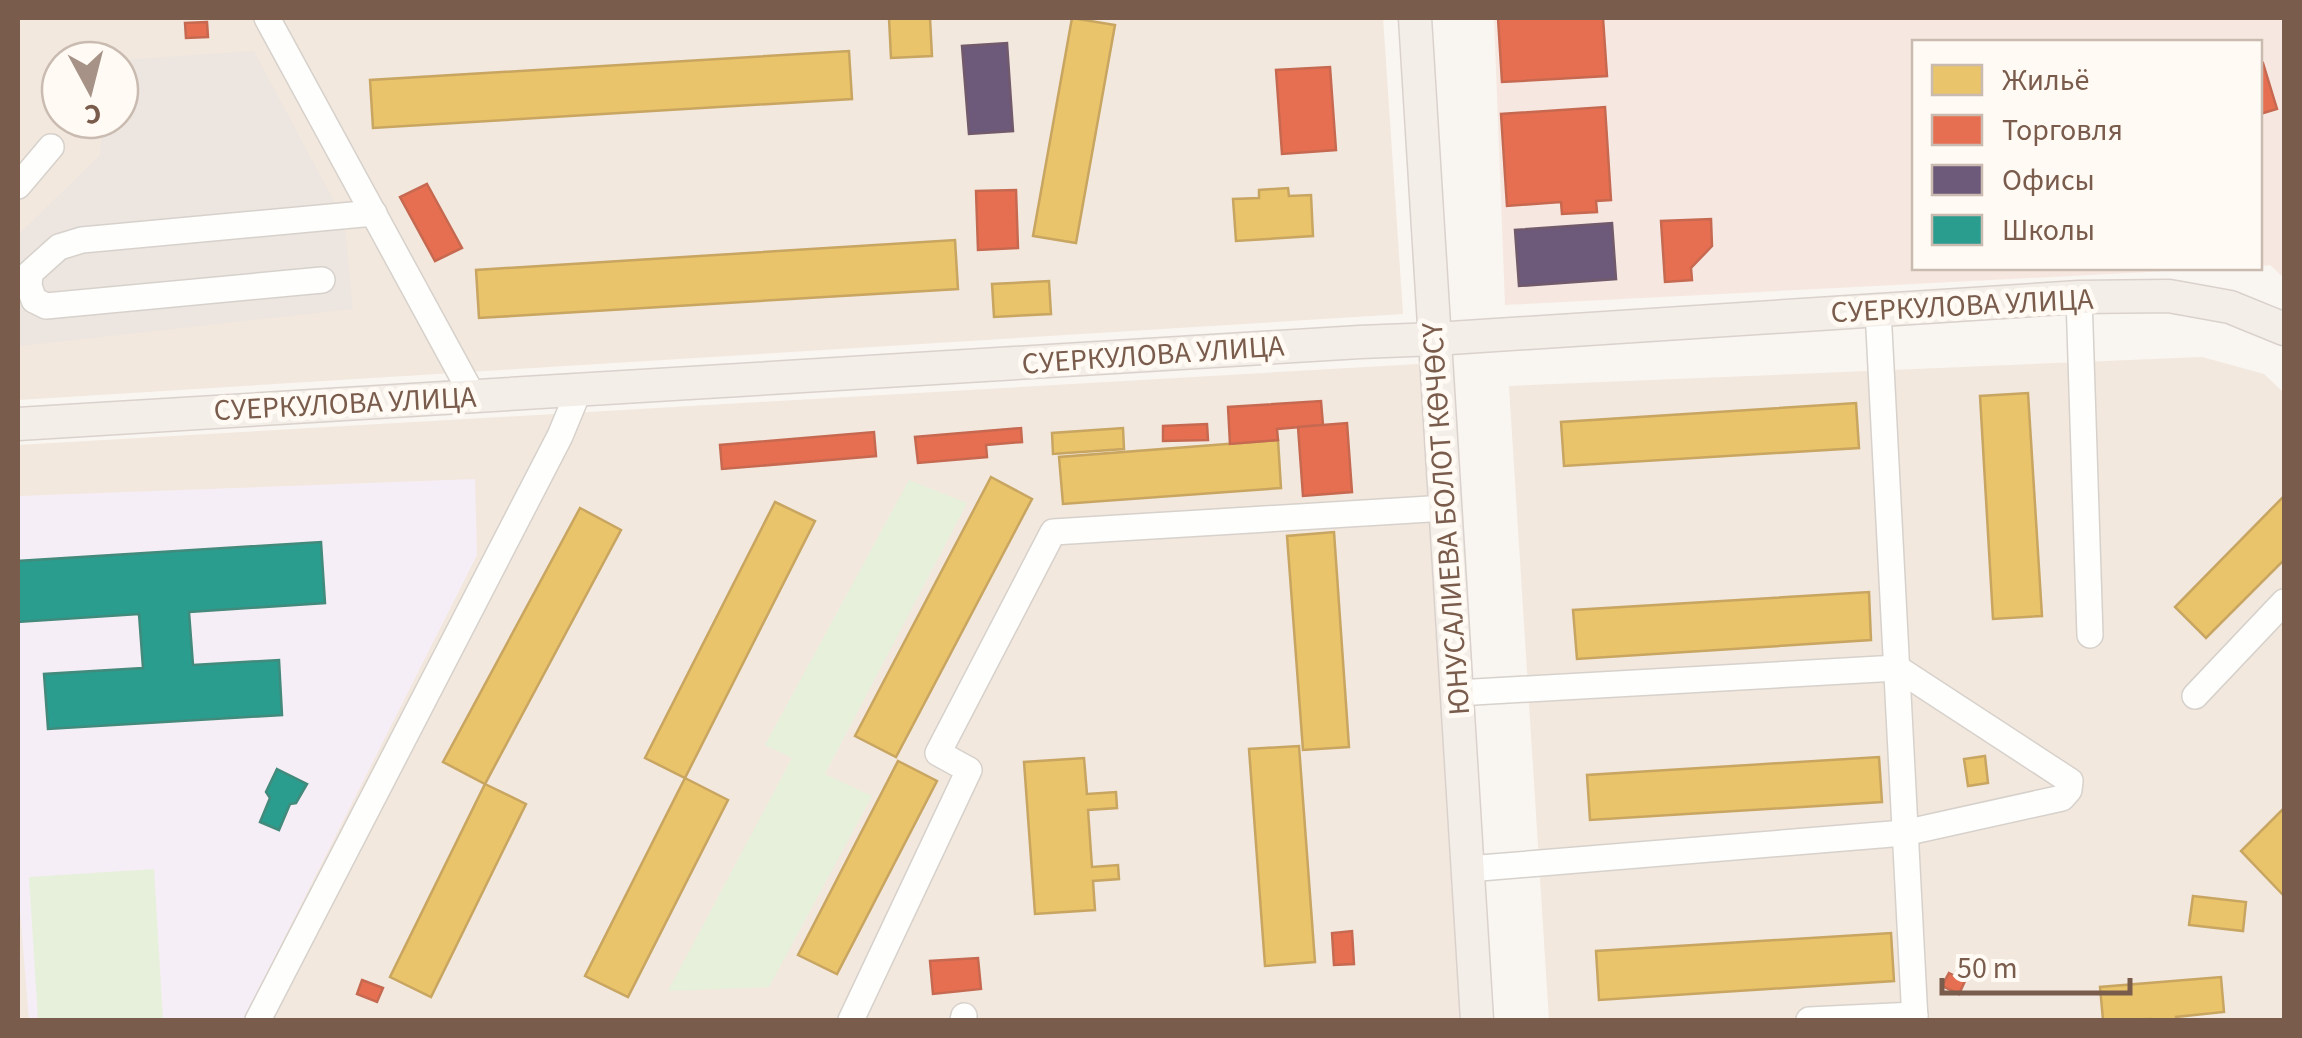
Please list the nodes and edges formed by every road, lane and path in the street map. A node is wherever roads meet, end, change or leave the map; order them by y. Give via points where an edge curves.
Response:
1 (267, 18) edge
2 (1415, 18) edge
3 (51, 147) dead end
4 (18, 186) edge
5 (374, 213) junction
6 (322, 280) dead end
7 (2079, 298) junction
8 (1878, 310) junction
9 (2284, 329) edge
10 (1435, 339) junction
11 (579, 390) junction
12 (473, 396) junction
13 (18, 424) edge
14 (1446, 508) junction
15 (2284, 602) edge
16 (2090, 635) dead end
17 (1897, 668) junction
18 (1457, 693) junction
19 (2196, 696) dead end
20 (1904, 833) junction
21 (1468, 869) junction
22 (1915, 1018) edge
23 (258, 1020) edge
24 (850, 1020) edge
25 (1476, 1020) edge
26 (1809, 1020) edge

1 - 5 street
2 - 10 main road, ЮНУСАЛИЕВА БОЛОТ КӨЧӨСҮ
3 - 4 street
5 - 6 street via 82,240 60,247 30,272 29,286 34,300 46,306
5 - 12 street
7 - 8 main road, СУЕРКУЛОВА УЛИЦА
7 - 9 main road, СУЕРКУЛОВА УЛИЦА via 2168,296 2230,308
7 - 16 street
8 - 10 main road, СУЕРКУЛОВА УЛИЦА
8 - 17 street
10 - 11 main road, СУЕРКУЛОВА УЛИЦА
10 - 14 main road, ЮНУСАЛИЕВА БОЛОТ КӨЧӨСҮ
11 - 12 main road, СУЕРКУЛОВА УЛИЦА
11 - 23 street
12 - 13 main road, СУЕРКУЛОВА УЛИЦА
14 - 18 main road, ЮНУСАЛИЕВА БОЛОТ КӨЧӨСҮ
14 - 24 street via 1053,532 938,754 969,770
15 - 19 street
17 - 18 street
17 - 20 street
17 - 20 street via 2070,781 2062,798
18 - 21 main road, ЮНУСАЛИЕВА БОЛОТ КӨЧӨСҮ
20 - 21 street
20 - 22 street
21 - 25 main road, ЮНУСАЛИЕВА БОЛОТ КӨЧӨСҮ
22 - 26 street

